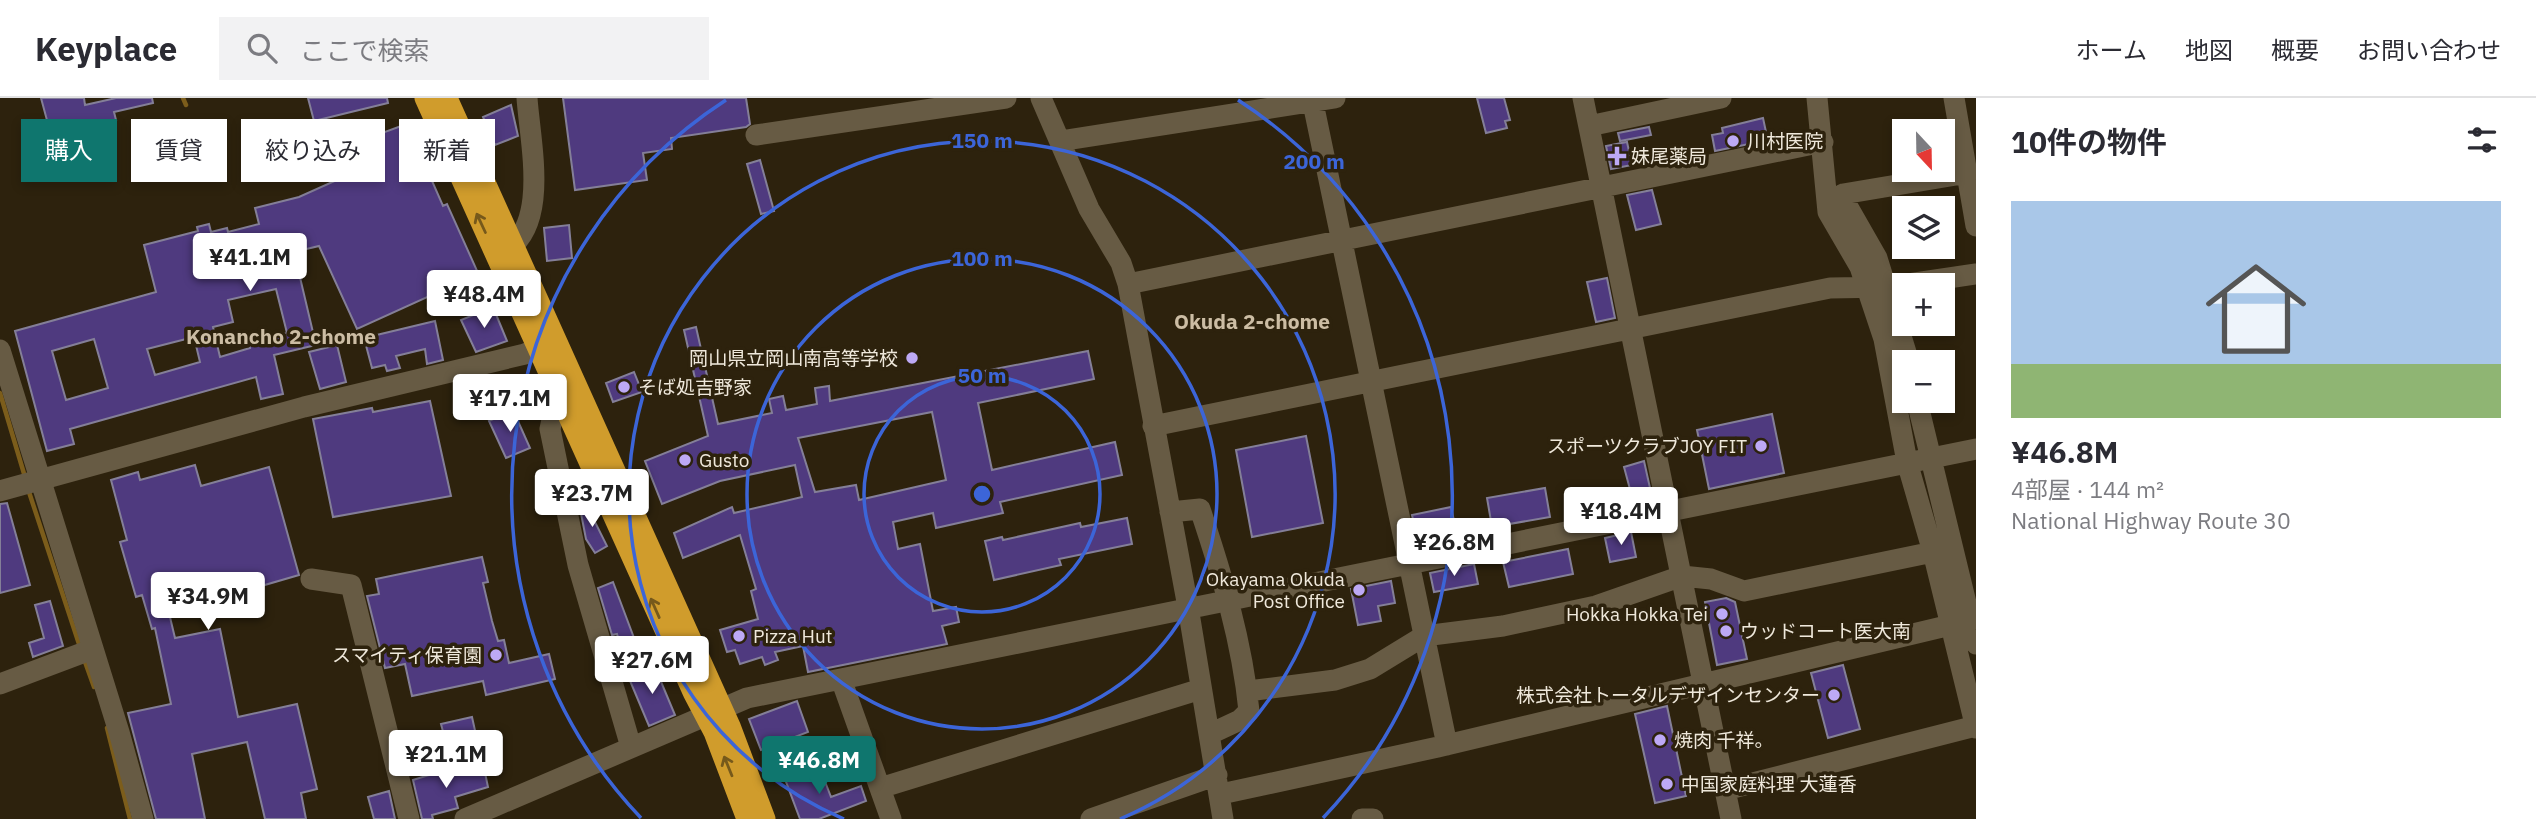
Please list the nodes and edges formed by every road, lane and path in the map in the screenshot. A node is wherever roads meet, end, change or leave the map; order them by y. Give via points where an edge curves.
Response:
1 (425, 98) edge
2 (447, 98) edge
3 (527, 98) edge
4 (1006, 98) edge
5 (1041, 98) edge
6 (1335, 98) edge
7 (1583, 98) edge
8 (1721, 98) edge
9 (1817, 98) edge
10 (1954, 98) edge
11 (1313, 103) junction
12 (1589, 126) junction
13 (756, 135) dead end
14 (1060, 141) junction
15 (1823, 142) junction
16 (1968, 173) junction
17 (1601, 185) junction
18 (1976, 226) edge
19 (1342, 240) junction
20 (505, 251) junction
21 (1976, 274) edge
22 (1128, 284) junction
23 (1877, 287) junction
24 (1632, 330) junction
25 (559, 340) junction
26 (539, 349) junction
27 (0, 350) edge
28 (1904, 350) edge
29 (1371, 383) junction
30 (558, 392) junction
31 (1919, 413) edge
32 (1153, 426) junction
33 (1976, 449) edge
34 (1928, 457) junction
35 (1907, 462) junction
36 (24, 484) edge
37 (1667, 509) junction
38 (1170, 512) junction
39 (1933, 552) junction
40 (1408, 564) junction
41 (1682, 576) junction
42 (311, 579) dead end
43 (1230, 599) junction
44 (1188, 607) junction
45 (1965, 621) edge
46 (1424, 636) junction
47 (1976, 644) edge
48 (85, 652) junction
49 (841, 679) junction
50 (1704, 683) junction
51 (0, 684) edge
52 (1201, 689) junction
53 (1248, 691) junction
54 (713, 711) junction
55 (1976, 727) edge
56 (1210, 734) junction
57 (1447, 744) junction
58 (631, 747) junction
59 (1219, 784) junction
60 (880, 788) junction
61 (1725, 790) junction
62 (142, 819) edge
63 (409, 819) edge
64 (466, 819) edge
65 (747, 819) edge
66 (765, 819) edge
67 (891, 819) edge
68 (1091, 819) edge
69 (1223, 819) edge
70 (1362, 819) edge
71 (1373, 819) edge
72 (1731, 819) edge

20 -> 1 highway
2 - 20 highway
3 - 20 street via 534,198 526,231
4 - 13 street
5 - 14 street
6 - 11 street
7 - 12 street
8 - 12 street
9 - 15 street
10 - 16 street
11 - 14 street
11 - 19 street
12 - 17 street
14 - 22 street
15 - 17 street
15 - 23 street via 1828,212
16 - 18 street
16 - 23 street via 1843,194 1877,258
17 - 19 street
17 - 24 street
19 - 22 street
19 - 29 street
20 - 25 highway
20 - 26 highway
21 - 23 street
22 - 32 street
23 - 24 street via 1830,288
23 - 28 street
23 - 35 street
24 - 29 street
24 - 37 street
25 - 26 street
25 - 54 highway
26 - 30 highway
26 - 36 street
27 - 36 street
29 - 32 street
29 - 40 street
54 -> 30 highway
30 - 58 street via 550,429 597,637
31 - 34 street
32 - 38 street
33 - 34 street
34 - 35 street
34 - 45 street
35 - 37 street
35 - 39 street
36 - 48 street
37 - 40 street
37 - 41 street
38 - 43 street via 1200,509
38 - 44 street
39 - 41 street via 1744,591 1712,579
39 - 45 street
40 - 43 street
40 - 46 street
41 - 46 street via 1596,606 1503,626
41 - 50 street
42 - 63 street via 351,585
43 - 44 street
43 - 53 street
44 - 49 street
44 - 52 street
45 - 47 street
45 - 50 street
45 - 55 street
46 - 53 street via 1370,669 1335,680
46 - 57 street
48 - 51 street
48 - 62 street
49 - 54 street via 747,698
49 - 60 street
50 - 57 street
50 - 61 street
52 - 56 street
52 - 60 street
53 - 56 street via 1250,711
54 - 58 street
65 -> 54 highway
54 - 66 highway
55 - 61 street
56 - 59 street
57 - 59 street
58 - 64 street
59 - 68 street
59 - 69 street
60 - 67 street
61 - 72 street
70 - 71 street

